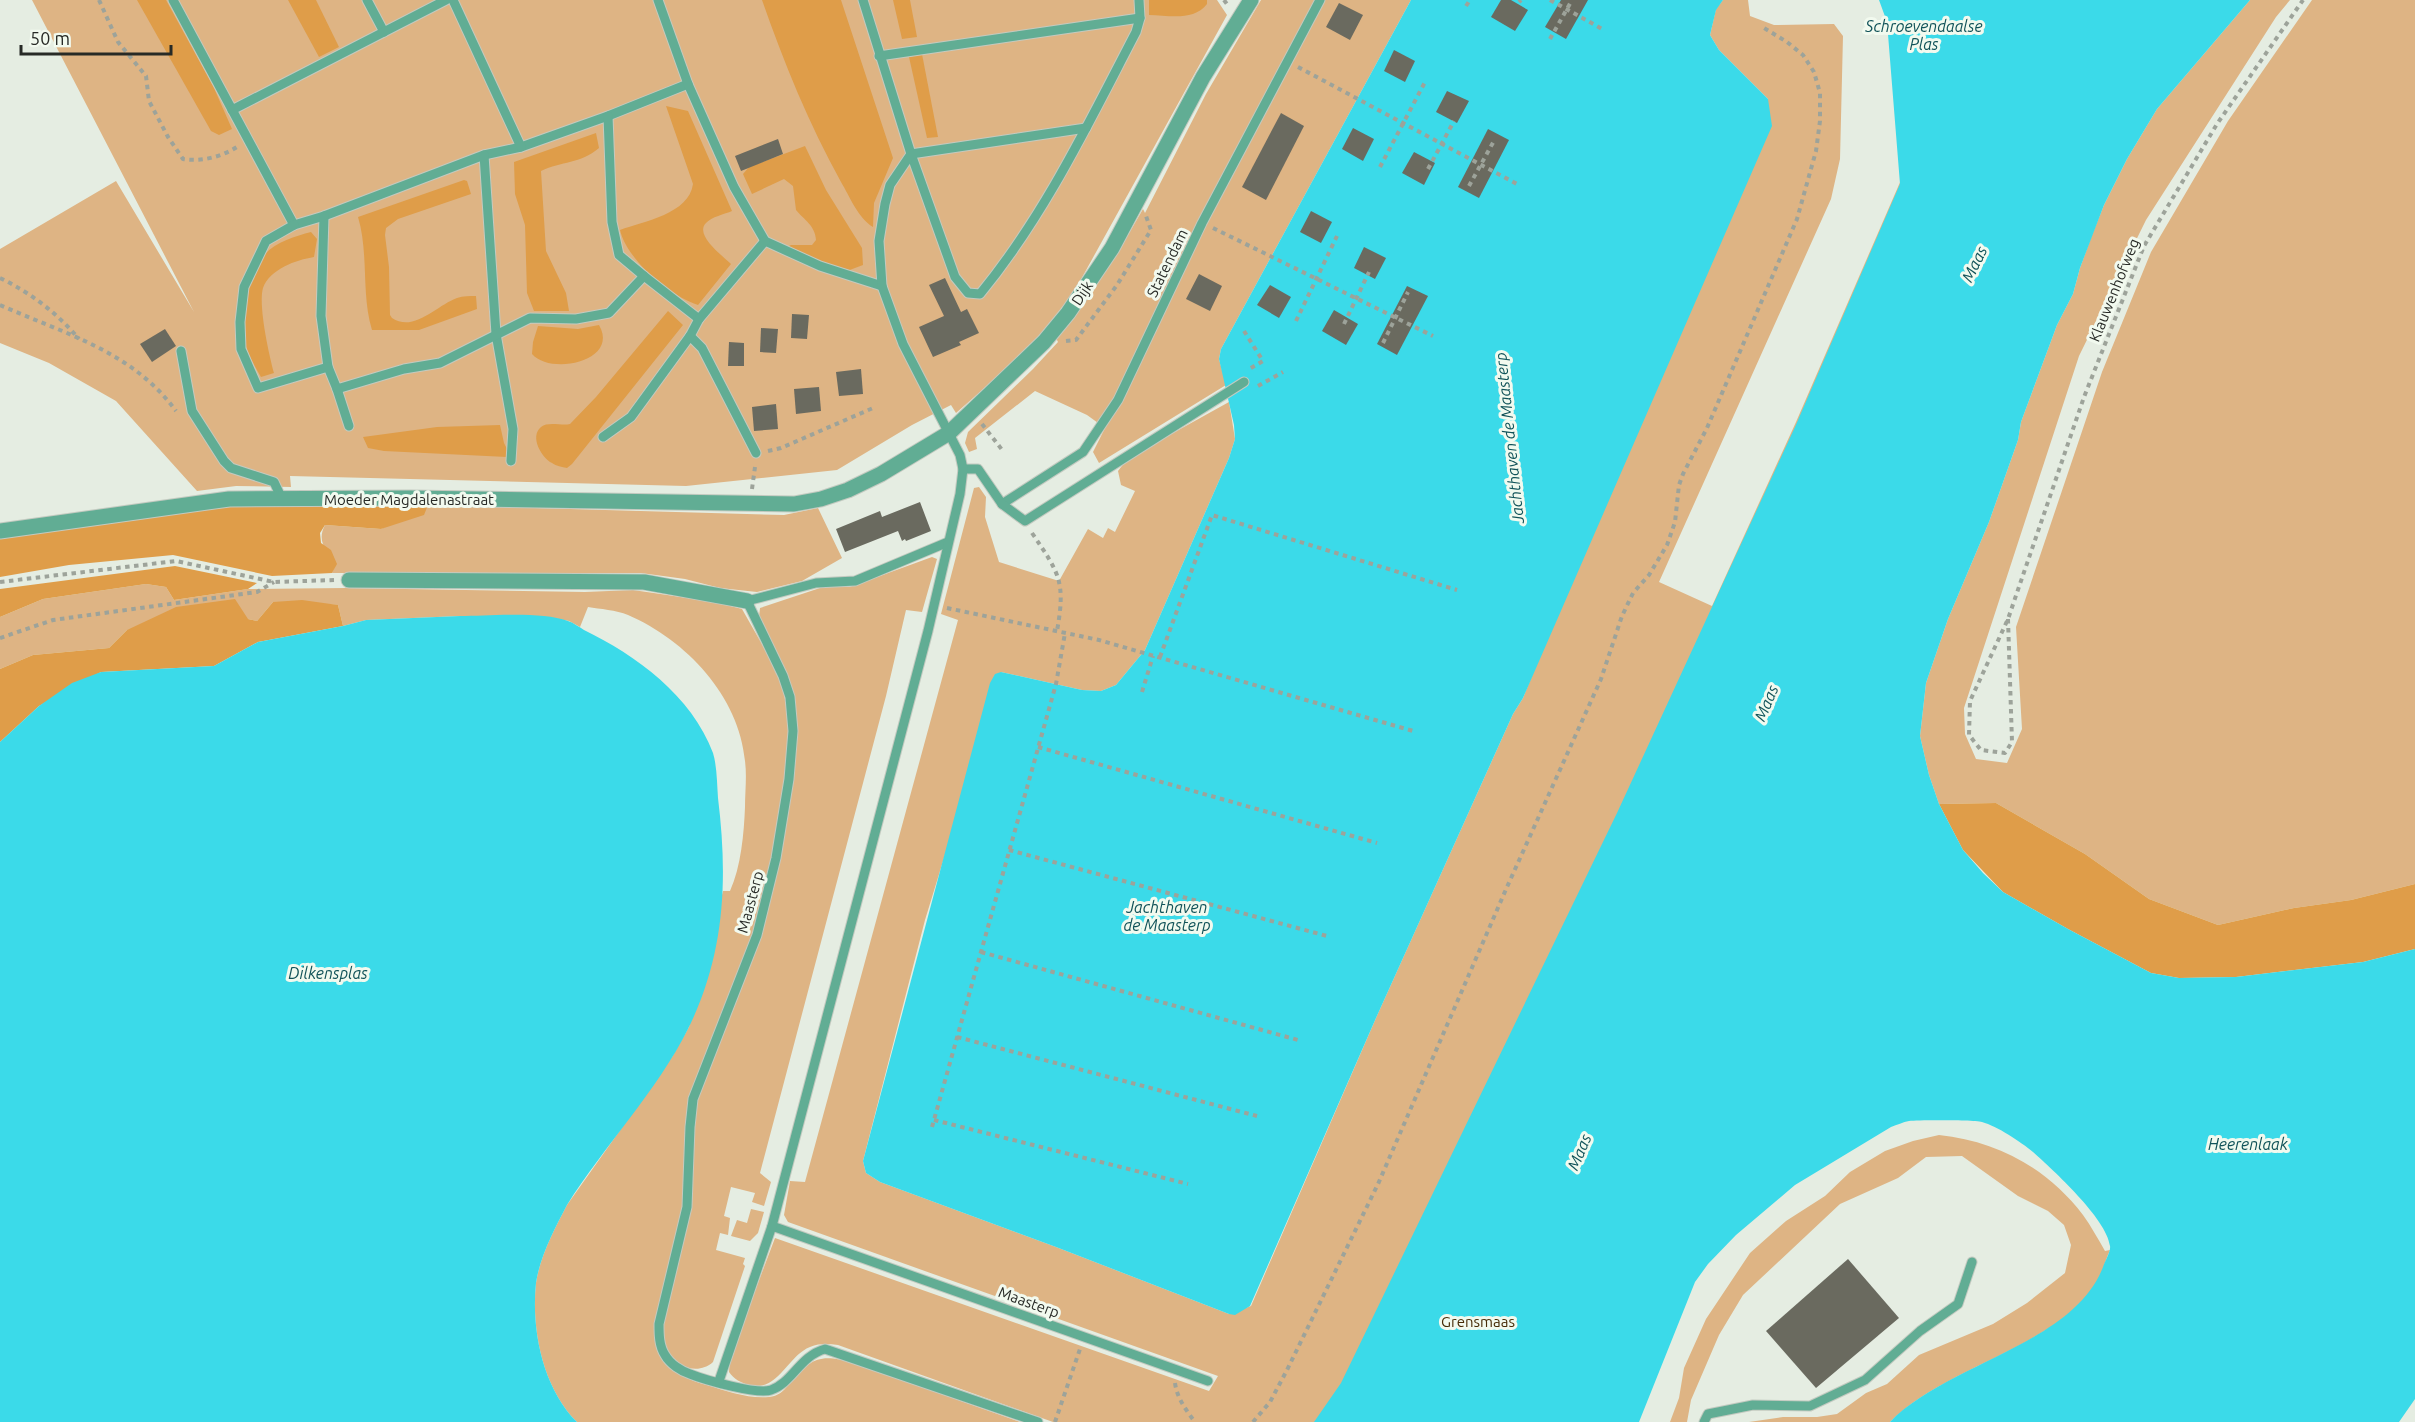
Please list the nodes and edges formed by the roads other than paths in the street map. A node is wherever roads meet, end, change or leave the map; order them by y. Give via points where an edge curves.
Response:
1 (173, 0) edge
2 (367, 0) edge
3 (446, 0) edge
4 (453, 0) edge
5 (658, 0) edge
6 (863, 0) edge
7 (1139, 0) edge
8 (1251, 0) edge
9 (1320, 0) edge
10 (1140, 18) junction
11 (384, 32) junction
12 (879, 56) junction
13 (688, 84) junction
14 (232, 110) junction
15 (608, 116) junction
16 (1086, 128) junction
17 (521, 147) junction
18 (911, 154) junction
19 (484, 155) junction
20 (324, 216) junction
21 (294, 225) junction
22 (765, 241) junction
23 (644, 276) junction
24 (882, 286) junction
25 (699, 319) junction
26 (496, 334) junction
27 (690, 336) junction
28 (181, 351) dead end
29 (327, 367) junction
30 (1244, 382) dead end
31 (337, 389) junction
32 (349, 426) dead end
33 (949, 434) junction
34 (603, 437) dead end
35 (756, 453) road end
36 (511, 461) dead end
37 (963, 469) junction
38 (282, 499) junction
39 (821, 499) joint
40 (1002, 504) junction
41 (0, 531) edge
42 (948, 542) junction
43 (349, 580) road end
44 (747, 601) junction
45 (772, 1226) junction
46 (1972, 1262) dead end
47 (719, 1381) junction
48 (1208, 1381) dead end
49 (1038, 1422) edge
50 (1704, 1422) edge

1 - 14 lane
2 - 11 lane
3 - 11 lane
4 - 17 lane
5 - 13 lane
6 - 12 lane
7 - 10 lane
8 - 33 street, Dijk via 1203,77 1113,248 1081,295 1044,342
9 - 40 lane, Statendam via 1202,223 1118,400 1083,452
10 - 12 lane
10 - 16 lane
11 - 14 lane
12 - 18 lane
13 - 15 lane
13 - 22 lane via 734,187
14 - 21 lane
15 - 17 lane
15 - 23 lane via 612,222 620,255
16 - 18 lane
16 - 18 lane via 1047,200 980,294 968,293 955,277
17 - 19 lane
18 - 24 lane via 890,185 885,204 879,241
19 - 20 lane
19 - 26 lane
20 - 21 lane
20 - 29 lane via 321,316
21 - 29 lane via 266,241 244,287 240,349 258,388
22 - 24 lane via 820,266
22 - 25 lane
23 - 25 lane
23 - 26 lane via 609,313 576,319 530,318
24 - 33 lane via 903,344
25 - 27 lane
26 - 31 lane via 440,363
26 - 36 lane via 513,429
27 - 34 lane via 631,417
27 - 35 lane via 702,348
28 - 38 lane via 192,411 224,461 231,468 274,482
29 - 31 lane
30 - 40 lane via 1024,521
31 - 32 lane
33 - 37 lane
33 - 39 street, Dijk via 881,474
37 - 40 lane via 978,469
37 - 42 lane
38 - 39 street, Moeder Magdalenastraat via 794,504
38 - 41 street, Moeder Magdalenastraat via 229,499
42 - 44 lane via 855,581 816,583
42 - 45 lane
43 - 44 street via 644,582
44 - 47 lane, Maasterp via 790,697 793,731 789,779 776,858 757,935 693,1099 687,1207 659,1324 664,1354 671,1362 690,1374
45 - 47 lane
45 - 48 lane, Maasterp
46 - 50 lane via 1958,1304 1920,1331 1865,1380 1810,1406 1753,1405 1708,1414
47 - 49 lane, Maasterp via 753,1391 773,1390 811,1355 825,1349

